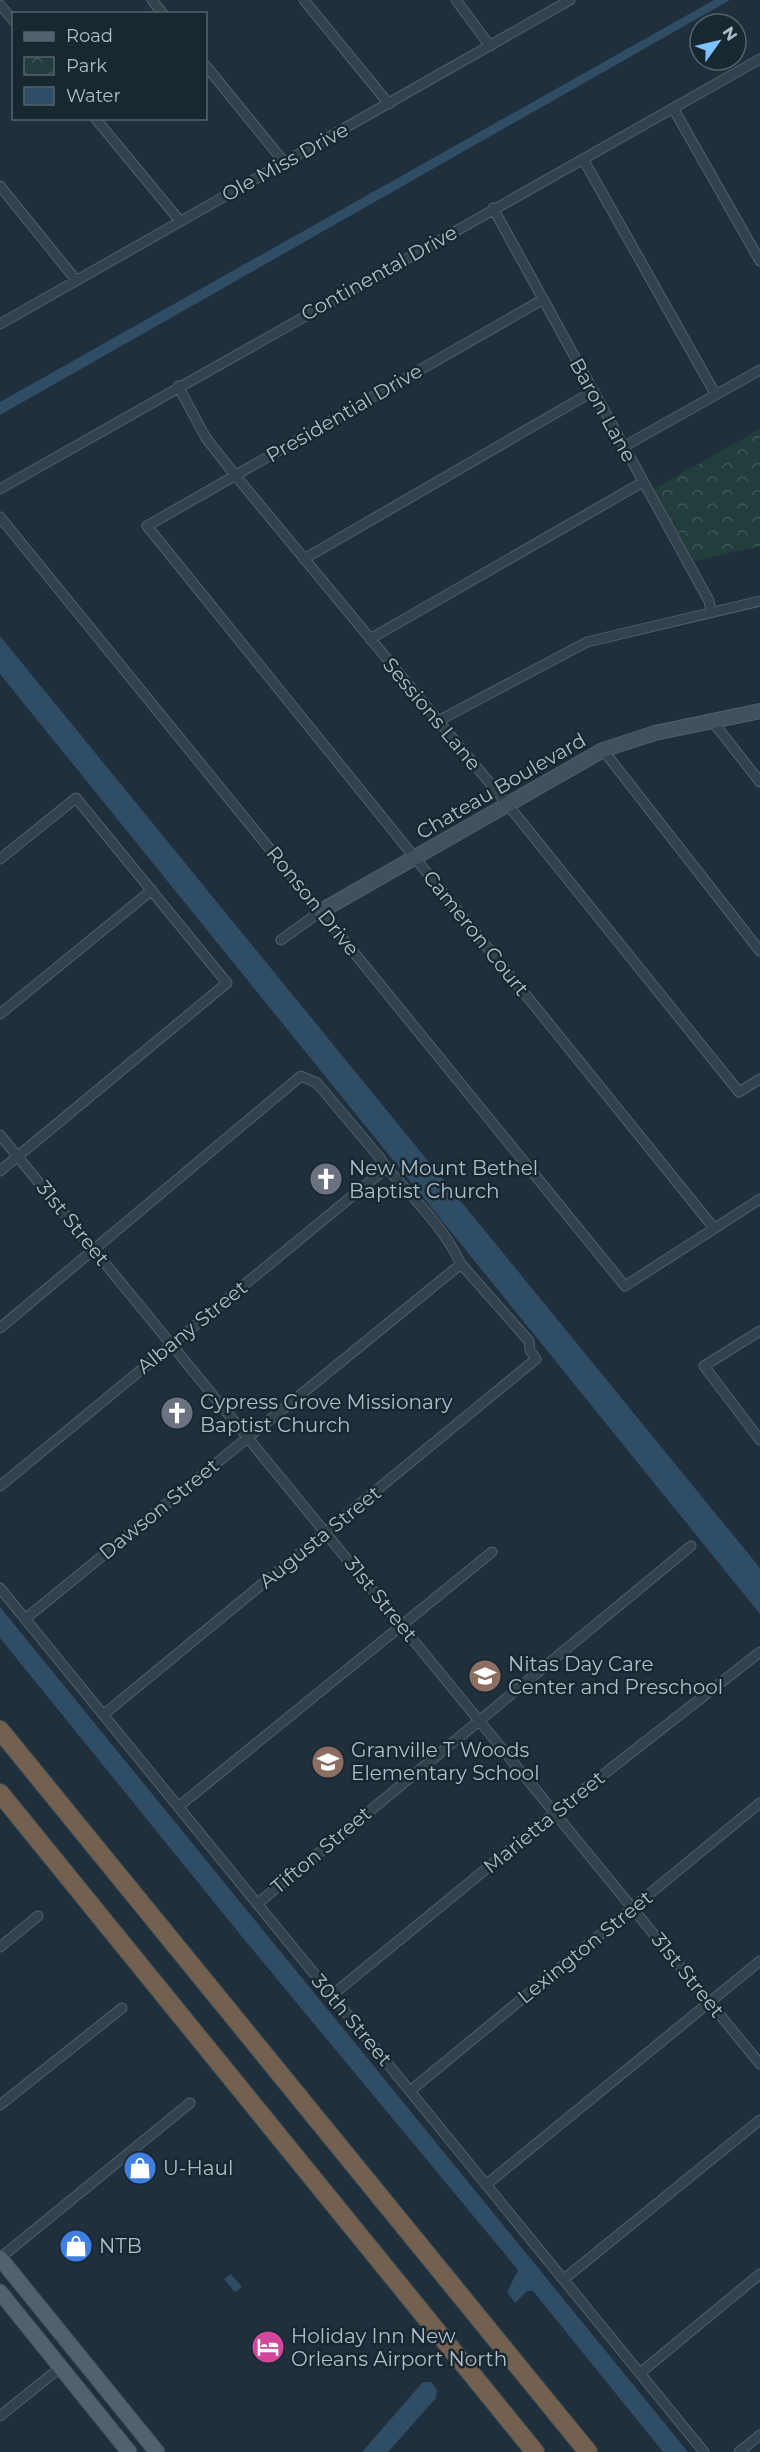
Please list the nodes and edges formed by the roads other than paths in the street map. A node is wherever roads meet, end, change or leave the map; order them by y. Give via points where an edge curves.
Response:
1 (152, 0) edge
2 (304, 0) edge
3 (456, 0) edge
4 (570, 0) edge
5 (0, 5) edge
6 (161, 12) edge
7 (12, 19) edge
8 (490, 46) junction
9 (760, 58) edge
10 (207, 67) edge
11 (389, 104) junction
12 (673, 108) junction
13 (97, 120) edge
14 (583, 159) junction
15 (284, 162) junction
16 (0, 186) edge
17 (493, 208) junction
18 (180, 221) junction
19 (760, 261) edge
20 (76, 280) junction
21 (542, 300) junction
22 (0, 324) edge
23 (760, 370) edge
24 (178, 386) junction
25 (592, 392) junction
26 (716, 395) junction
27 (623, 447) junction
28 (235, 475) junction
29 (643, 482) junction
30 (0, 489) edge
31 (0, 517) edge
32 (147, 526) joint
33 (304, 559) junction
34 (760, 601) edge
35 (711, 611) junction
36 (370, 639) junction
37 (760, 711) edge
38 (438, 721) junction
39 (713, 722) junction
40 (603, 750) junction
41 (760, 782) edge
42 (507, 805) junction
43 (415, 858) junction
44 (0, 859) edge
45 (152, 890) junction
46 (321, 911) junction
47 (281, 940) dead end
48 (760, 951) edge
49 (0, 1014) edge
50 (760, 1079) edge
51 (0, 1135) edge
52 (18, 1156) junction
53 (385, 1169) junction
54 (0, 1171) edge
55 (760, 1199) edge
56 (714, 1228) junction
57 (95, 1251) junction
58 (461, 1264) junction
59 (0, 1328) edge
60 (760, 1331) edge
61 (171, 1343) junction
62 (248, 1437) junction
63 (760, 1440) edge
64 (0, 1486) edge
65 (326, 1532) junction
66 (691, 1546) dead end
67 (492, 1552) dead end
68 (0, 1588) edge
69 (25, 1619) junction
70 (403, 1626) junction
71 (760, 1652) edge
72 (103, 1714) junction
73 (479, 1719) junction
74 (0, 1730) edge
75 (0, 1793) edge
76 (760, 1803) edge
77 (178, 1808) junction
78 (555, 1812) junction
79 (256, 1904) junction
80 (633, 1908) junction
81 (38, 1916) dead end
82 (0, 1947) edge
83 (760, 1961) edge
84 (332, 1996) junction
85 (710, 2002) junction
86 (122, 2008) dead end
87 (760, 2064) edge
88 (410, 2091) junction
89 (190, 2103) dead end
90 (0, 2105) edge
91 (760, 2120) edge
92 (487, 2184) junction
93 (0, 2258) edge
94 (760, 2274) edge
95 (564, 2279) junction
96 (0, 2292) edge
97 (61, 2367) junction
98 (640, 2373) junction
99 (0, 2416) edge
100 (760, 2435) edge
101 (129, 2452) edge
102 (157, 2452) edge
103 (535, 2452) edge
104 (588, 2452) edge
105 (704, 2452) edge
106 (739, 2452) edge

1 - 6 street
2 - 11 street
3 - 8 street
4 - 8 street, Ole Miss Drive
5 - 7 street
8 - 11 street, Ole Miss Drive
9 - 12 street, Continental Drive
10 - 15 street
11 - 15 street, Ole Miss Drive
12 - 14 street, Continental Drive
12 - 19 street
13 - 18 street
14 - 17 street, Continental Drive
14 - 26 street
15 - 18 street, Ole Miss Drive
16 - 20 street
17 - 21 street, Baron Lane
17 - 24 street, Continental Drive
18 - 20 street, Ole Miss Drive
20 - 22 street, Ole Miss Drive
21 - 25 street, Baron Lane
21 - 28 street, Presidential Drive
23 - 26 street
24 - 28 street, Sessions Lane via 206,438
24 - 30 street, Continental Drive
25 - 27 street, Baron Lane
25 - 33 street
26 - 27 street
27 - 29 street, Baron Lane
28 - 32 street, Presidential Drive
28 - 33 street, Sessions Lane
29 - 35 street, Baron Lane
29 - 36 street
31 - 46 street, Ronson Drive
32 - 43 street, Cameron Court
33 - 36 street, Sessions Lane
34 - 35 street
35 - 38 street via 587,642
36 - 38 street, Sessions Lane
37 - 39 street, Chateau Boulevard
38 - 42 street, Sessions Lane
39 - 40 street, Chateau Boulevard via 655,733
39 - 41 street
40 - 42 street, Chateau Boulevard
40 - 48 street
42 - 43 street, Chateau Boulevard
42 - 50 street, Sessions Lane via 739,1092
43 - 46 street, Chateau Boulevard
43 - 56 street, Cameron Court
44 - 45 street via 76,798
45 - 49 street
45 - 52 street via 227,983
46 - 47 street, Chateau Boulevard
46 - 56 street, Ronson Drive via 624,1286
51 - 52 street, 31st Street
52 - 54 street
52 - 57 street, 31st Street
53 - 57 street via 317,1083 301,1076
53 - 58 street via 403,1185 455,1250
53 - 61 street, Albany Street
55 - 56 street
57 - 59 street
57 - 61 street, 31st Street
58 - 62 street, Dawson Street
58 - 65 street, Augusta Street via 530,1341 536,1359
60 - 63 street via 704,1366
61 - 62 street, 31st Street
61 - 64 street, Albany Street
62 - 65 street, 31st Street
62 - 69 street, Dawson Street
65 - 70 street, 31st Street
65 - 72 street, Augusta Street
66 - 73 street, Tifton Street
67 - 70 street
68 - 69 street, 30th Street
69 - 72 street, 30th Street
70 - 73 street, 31st Street
70 - 77 street
71 - 78 street, Marietta Street
72 - 77 street, 30th Street
73 - 78 street, 31st Street
73 - 79 street, Tifton Street
74 - 104 highway
75 - 103 highway
76 - 80 street, Lexington Street
77 - 79 street, 30th Street
78 - 80 street, 31st Street
78 - 84 street, Marietta Street
79 - 84 street, 30th Street
80 - 85 street, 31st Street
80 - 88 street, Lexington Street
81 - 82 street
83 - 85 street
84 - 88 street, 30th Street
85 - 87 street, 31st Street
85 - 92 street
86 - 90 street
88 - 92 street, 30th Street
89 - 93 street
91 - 95 street
92 - 95 street, 30th Street
93 - 102 main road
94 - 98 street
95 - 98 street, 30th Street
96 - 97 main road
97 - 99 street
97 - 101 main road
98 - 105 street, 30th Street
100 - 106 street

